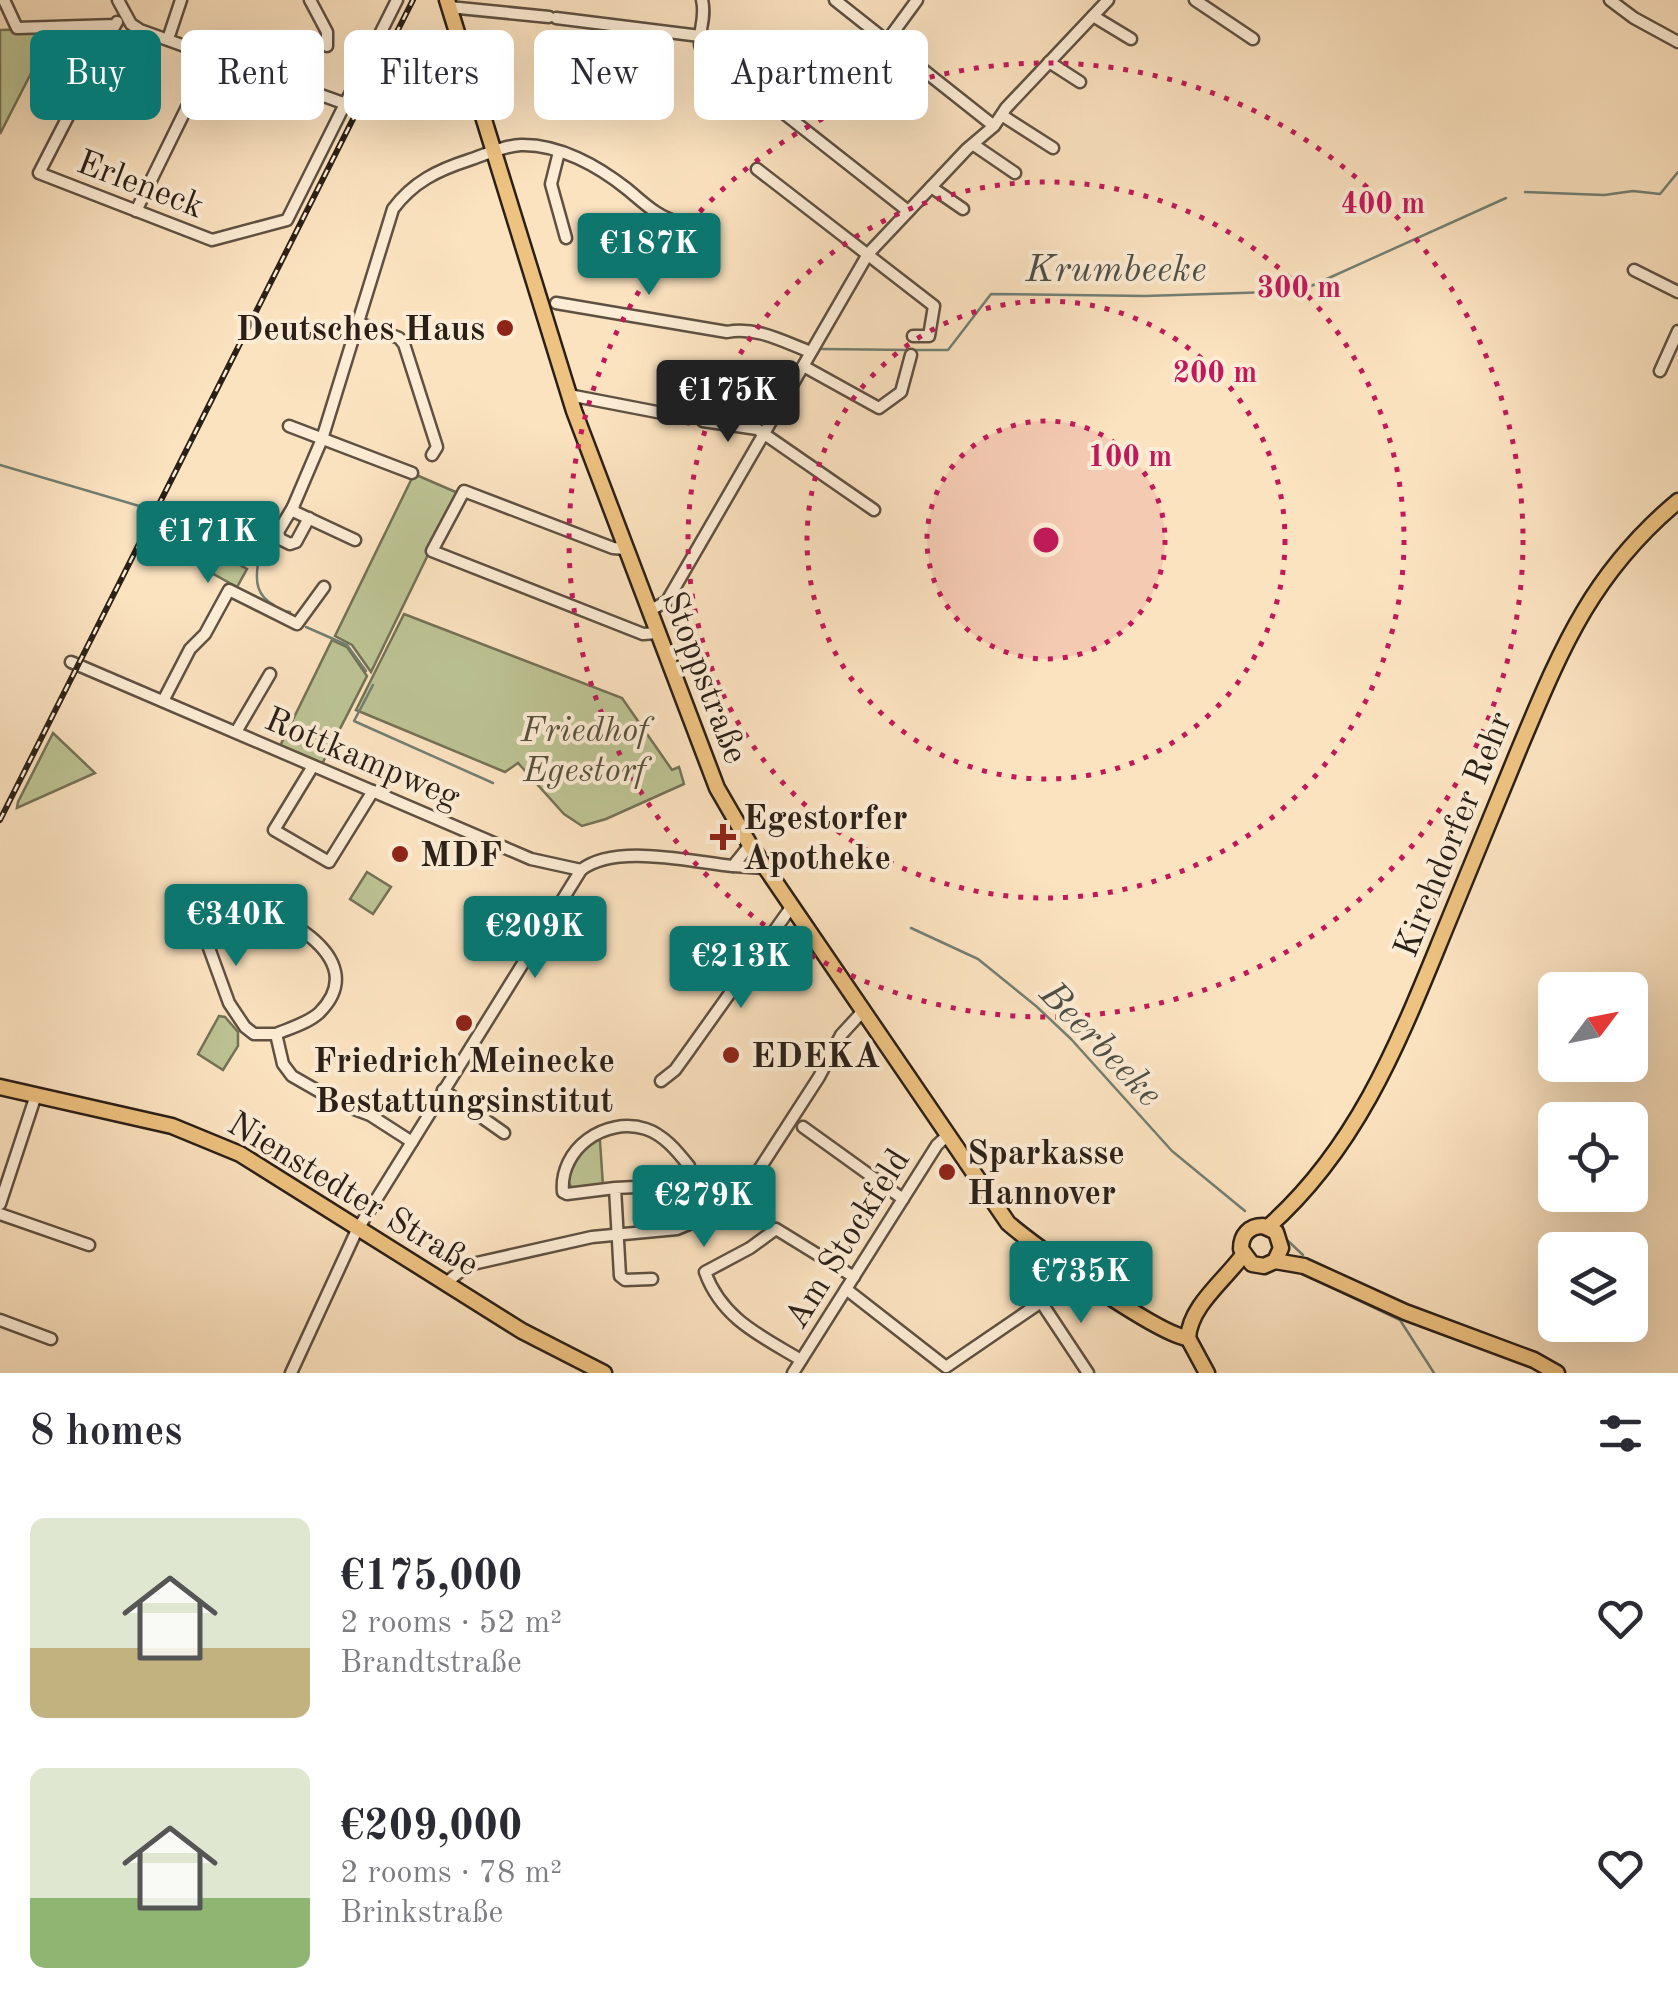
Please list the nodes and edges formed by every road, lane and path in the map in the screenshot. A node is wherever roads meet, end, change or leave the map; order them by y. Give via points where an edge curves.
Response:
1 (4, 0) edge
2 (118, 0) edge
3 (181, 0) edge
4 (310, 0) edge
5 (397, 0) edge
6 (702, 0) edge
7 (835, 0) edge
8 (918, 0) edge
9 (1108, 0) edge
10 (1194, 0) edge
11 (1610, 0) edge
12 (448, 3) edge
13 (125, 13) junction
14 (1094, 16) junction
15 (115, 24) junction
16 (382, 30) edge
17 (702, 30) edge
18 (872, 30) edge
19 (896, 30) edge
20 (694, 35) edge
21 (168, 38) junction
22 (1130, 39) dead end
23 (1253, 39) dead end
24 (1678, 42) edge
25 (181, 43) edge
26 (327, 46) dead end
27 (1049, 62) junction
28 (928, 71) edge
29 (1080, 82) dead end
30 (344, 108) edge
31 (181, 119) edge
32 (792, 120) edge
33 (998, 121) junction
34 (974, 145) junction
35 (1052, 148) dead end
36 (494, 150) junction
37 (560, 152) junction
38 (757, 169) dead end
39 (1014, 173) dead end
40 (931, 187) junction
41 (136, 210) junction
42 (963, 210) dead end
43 (908, 211) junction
44 (664, 218) junction
45 (678, 222) dead end
46 (566, 238) dead end
47 (868, 254) junction
48 (605, 259) dead end
49 (1634, 270) dead end
50 (1678, 292) edge
51 (556, 302) dead end
52 (359, 324) junction
53 (1678, 331) edge
54 (913, 336) dead end
55 (811, 352) junction
56 (910, 356) dead end
57 (806, 366) junction
58 (1660, 371) dead end
59 (569, 396) junction
60 (688, 418) dead end
61 (703, 421) dead end
62 (289, 426) dead end
63 (765, 433) junction
64 (322, 439) junction
65 (432, 454) dead end
66 (412, 472) dead end
67 (1678, 501) edge
68 (293, 507) junction
69 (874, 510) dead end
70 (308, 518) junction
71 (355, 540) dead end
72 (626, 549) junction
73 (324, 588) dead end
74 (649, 611) junction
75 (658, 633) junction
76 (71, 662) dead end
77 (270, 674) dead end
78 (164, 701) junction
79 (236, 732) junction
80 (313, 766) junction
81 (373, 791) junction
82 (750, 845) junction
83 (733, 866) junction
84 (766, 868) junction
85 (580, 870) junction
86 (792, 906) junction
87 (863, 1011) junction
88 (276, 1034) junction
89 (660, 1081) dead end
90 (0, 1087) edge
91 (444, 1090) junction
92 (36, 1095) junction
93 (803, 1127) dead end
94 (504, 1133) dead end
95 (948, 1135) junction
96 (412, 1142) junction
97 (615, 1188) junction
98 (902, 1200) junction
99 (0, 1204) edge
100 (0, 1214) edge
101 (359, 1228) junction
102 (619, 1234) junction
103 (1276, 1243) junction
104 (89, 1245) dead end
105 (1247, 1259) junction
106 (1066, 1266) junction
107 (854, 1276) junction
108 (652, 1279) dead end
109 (446, 1283) junction
110 (846, 1289) junction
111 (1041, 1302) junction
112 (0, 1320) edge
113 (1188, 1338) junction
114 (51, 1339) dead end
115 (801, 1360) junction
116 (950, 1370) edge
117 (290, 1373) edge
118 (604, 1373) edge
119 (793, 1373) edge
120 (1088, 1373) edge
121 (1207, 1373) edge
122 (1557, 1373) edge

1 - 15 street via 16,28
2 - 13 street
3 - 21 street
4 - 26 street
5 - 16 street
6 - 17 street
7 - 18 street
8 - 19 street
9 - 14 street
10 - 23 street
11 - 24 street
12 - 20 street
12 - 36 main road, Stoppstraße
13 - 15 street
13 - 21 street via 140,30
14 - 22 street
14 - 27 street
15 - 41 street, Erleneck via 39,174
21 - 25 street
27 - 29 street
27 - 33 street
28 - 33 street
30 - 41 street, Erleneck via 288,220 212,240
31 - 41 street
32 - 43 street
33 - 34 street
33 - 35 street
34 - 39 street
34 - 40 street
36 - 37 street via 523,144
36 - 52 street via 431,174 403,196 393,209
36 - 59 main road, Stoppstraße
37 - 44 street via 606,172
37 - 46 street via 551,184
38 - 47 street
40 - 42 street
40 - 43 street
43 - 47 street
44 - 45 street
44 - 48 street via 600,241
47 - 54 street via 934,306 929,336
47 - 55 street
49 - 50 street
51 - 55 street via 757,332
52 - 64 street
52 - 65 street via 404,344 437,447
53 - 58 street
55 - 57 street
56 - 57 street via 900,392 879,408 866,409
57 - 63 street
59 - 60 street
59 - 72 main road, Stoppstraße
61 - 63 street
62 - 64 street
63 - 69 street
63 - 74 street via 667,601
64 - 66 street
64 - 68 street
67 - 103 main road, Kirchdorfer Rehr via 1625,552 1576,620 1384,1074
68 - 70 street
68 - 70 street via 280,538 296,542
70 - 71 street
72 - 74 main road, Stoppstraße
72 - 75 street via 464,490 432,551 643,634
73 - 78 street via 298,624 229,590
74 - 75 main road, Stoppstraße
75 - 82 main road, Stoppstraße via 716,788
76 - 78 street, Rottkampweg
77 - 79 street, Rottkampweg
78 - 79 street, Rottkampweg
79 - 80 street, Rottkampweg
80 - 81 street, Rottkampweg
80 - 81 street via 274,830 329,862
81 - 85 street, Rottkampweg via 532,859
82 - 83 street
82 - 84 main road, Stoppstraße
83 - 84 street
83 - 85 street via 616,856
84 - 86 main road, Stoppstraße
85 - 91 street
86 - 87 main road, Stoppstraße
86 - 89 street via 675,1070
87 - 95 main road, Stoppstraße
87 - 102 street via 742,1192 695,1223
88 - 88 street via 244,1027 211,961 217,904 226,898 282,919 331,955 335,984 318,1014
88 - 96 street via 292,1076
90 - 92 main road, Nienstedter Straße
91 - 94 street
91 - 96 street
92 - 99 street
92 - 101 main road, Nienstedter Straße via 207,1138
93 - 98 street
95 - 98 street, Am Stockfeld
95 - 106 main road, Stoppstraße via 1008,1222
96 - 101 street
97 - 97 street via 568,1194 562,1181 574,1152 614,1128 646,1129 688,1166 686,1176 670,1182
97 - 102 street
98 - 107 street, Am Stockfeld
100 - 104 street
101 - 109 main road, Nienstedter Straße
101 - 117 street
102 - 108 street via 620,1276
102 - 109 street via 468,1265
103 - 105 main road via 1264,1266
103 - 105 main road via 1258,1226 1241,1243
103 - 122 main road via 1304,1266
105 - 113 main road via 1192,1316
106 - 111 street
106 - 113 main road, Stoppstraße via 1167,1333
107 - 110 street, Am Stockfeld
107 - 115 street via 776,1229 705,1272 726,1312
109 - 118 main road, Nienstedter Straße
110 - 115 street, Am Stockfeld
110 - 116 street
111 - 116 street
111 - 120 street
112 - 114 street
113 - 121 main road
115 - 119 street, Am Stockfeld

